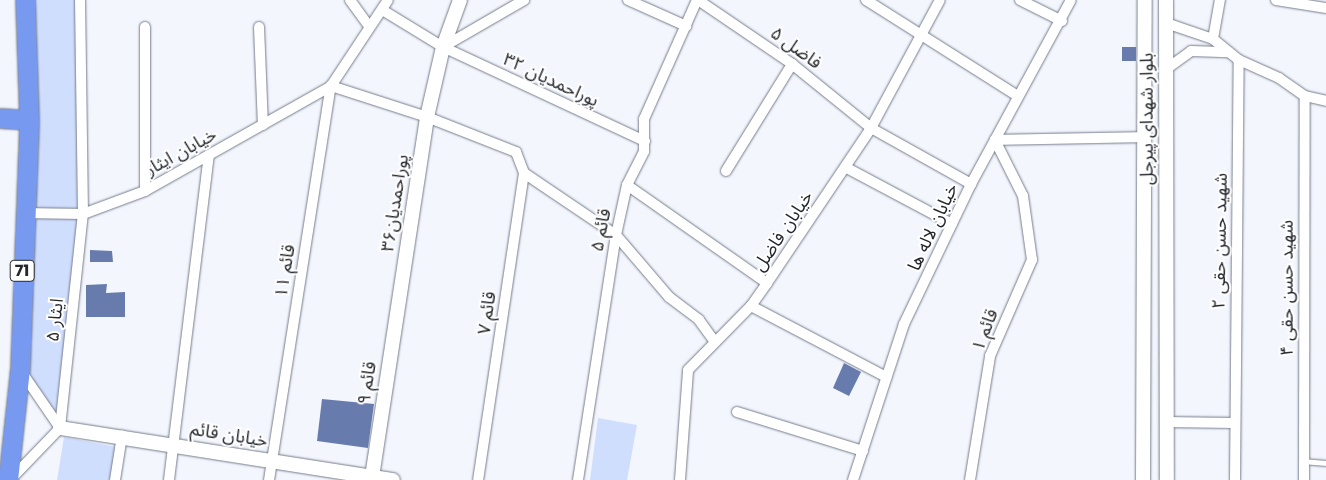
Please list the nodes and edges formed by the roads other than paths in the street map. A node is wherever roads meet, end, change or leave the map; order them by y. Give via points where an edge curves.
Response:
1 (25, 0) edge
2 (80, 0) edge
3 (350, 0) edge
4 (388, 0) edge
5 (460, 0) edge
6 (524, 0) edge
7 (628, 0) edge
8 (697, 0) edge
9 (866, 0) edge
10 (940, 0) edge
11 (1020, 0) edge
12 (1071, 0) edge
13 (1145, 0) edge
14 (1166, 0) edge
15 (1220, 0) edge
16 (1276, 0) edge
17 (1326, 8) edge
18 (384, 11) junction
19 (1062, 21) junction
20 (1166, 22) junction
21 (368, 25) junction
22 (686, 26) junction
23 (145, 27) dead end
24 (260, 27) dead end
25 (920, 33) junction
26 (1213, 39) junction
27 (444, 47) junction
28 (1229, 52) junction
29 (1239, 60) junction
30 (792, 64) junction
31 (1166, 70) junction
32 (331, 86) junction
33 (1018, 96) junction
34 (1305, 96) junction
35 (1326, 101) edge
36 (427, 116) junction
37 (0, 118) edge
38 (29, 120) junction
39 (263, 125) junction
40 (871, 128) junction
41 (1145, 137) junction
42 (995, 140) junction
43 (645, 141) junction
44 (210, 155) junction
45 (845, 167) junction
46 (726, 171) dead end
47 (524, 173) junction
48 (971, 184) junction
49 (627, 185) junction
50 (145, 191) junction
51 (23, 213) junction
52 (83, 214) junction
53 (952, 224) junction
54 (1146, 234) junction
55 (616, 235) junction
56 (1165, 237) junction
57 (1146, 258) junction
58 (1165, 258) junction
59 (767, 283) junction
60 (400, 294) joint
61 (751, 306) junction
62 (715, 342) junction
63 (20, 368) junction
64 (886, 377) junction
65 (737, 412) dead end
66 (1166, 422) junction
67 (1234, 423) junction
68 (60, 428) junction
69 (122, 436) junction
70 (174, 446) junction
71 (863, 451) junction
72 (272, 461) junction
73 (1302, 461) junction
74 (1326, 463) edge
75 (372, 478) edge
76 (9, 480) edge
77 (114, 480) edge
78 (169, 480) edge
79 (270, 480) edge
80 (393, 480) edge
81 (478, 480) edge
82 (578, 480) edge
83 (680, 480) edge
84 (853, 480) edge
85 (970, 480) edge
86 (1143, 480) edge
87 (1167, 480) edge
88 (1235, 480) edge
89 (1304, 480) edge

1 - 38 highway, 71
2 - 52 street, ایثار ۵
3 - 21 street
4 - 18 street
5 - 27 main road, پوراحمدیان۳۶
6 - 27 street
7 - 22 street
8 - 22 street, قائم ۵
8 - 30 street, فاضل ۵
9 - 25 street
10 - 25 street, خیابان فاضل
11 - 19 street
12 - 19 street, خیابان لاله ها
13 - 41 main road, بلوار شهدای پیرجل
14 - 20 main road, بلوار شهدای پیرجل
15 - 26 street
16 - 17 street
18 - 21 street, خیابان ایثار
18 - 27 street, پوراحمدیان ۳۲
19 - 33 street, خیابان لاله ها
20 - 26 street
20 - 31 main road, بلوار شهدای پیرجل
21 - 32 street, خیابان ایثار
22 - 43 street, قائم ۵ via 644,119
23 - 50 street
24 - 39 street
25 - 33 street
25 - 40 street, خیابان فاضل
26 - 28 street
27 - 36 main road, پوراحمدیان۳۶
27 - 43 street, پوراحمدیان ۳۲
28 - 29 street
28 - 31 street via 1191,51
29 - 34 street via 1279,78
29 - 67 street, شهید حسن حقی ۲
30 - 40 street, فاضل ۵
30 - 46 street
31 - 56 main road, بلوار شهدای پیرجل
32 - 36 street
32 - 39 street, خیابان ایثار
32 - 72 street, قائم ۱۱
33 - 42 street, خیابان لاله ها
34 - 35 street
34 - 73 street, شهید حسن حقی ۴
36 - 47 street, قائم ۷ via 516,152
36 - 60 main road, پوراحمدیان۳۶
37 - 38 highway
38 - 51 highway, 71
39 - 44 street, خیابان ایثار
40 - 45 street, خیابان فاضل
40 - 48 street, فاضل ۵
41 - 42 street
41 - 54 main road, بلوار شهدای پیرجل
42 - 48 street, خیابان لاله ها
42 - 85 street, قائم ۱ via 1023,196 1032,260 990,356
43 - 49 street, قائم ۵ via 644,151
44 - 50 street, خیابان ایثار
44 - 70 street
45 - 53 street
45 - 59 street, خیابان فاضل
47 - 55 street
47 - 81 street, قائم ۷
48 - 53 street, خیابان لاله ها
49 - 55 street, قائم ۵
49 - 59 street
50 - 52 street, خیابان ایثار
51 - 52 street, خیابان ایثار
51 - 63 highway, 71
52 - 68 street, ایثار ۵
53 - 64 street, خیابان لاله ها via 904,324
54 - 56 main road via 1156,243
54 - 57 main road, بلوار شهدای پیرجل
55 - 62 street via 669,297 699,320
55 - 82 street, قائم ۵
56 - 58 main road, بلوار شهدای پیرجل
57 - 58 main road via 1157,252
57 - 86 main road, بلوار شهدای پیرجل
58 - 66 main road, بلوار شهدای پیرجل
59 - 61 street, خیابان فاضل
60 - 75 main road, قائم ۹
61 - 62 street, خیابان فاضل
61 - 64 street
62 - 83 street, خیابان فاضل via 688,370
63 - 68 street
63 - 76 highway, 71
64 - 71 street, خیابان لاله ها
65 - 71 street
66 - 67 street
66 - 87 main road, بلوار شهدای پیرجل
67 - 88 street, شهید حسن حقی ۲
68 - 69 main road, خیابان قائم
68 - 76 street
69 - 70 main road, خیابان قائم
69 - 77 street
70 - 72 main road, خیابان قائم
70 - 78 street
71 - 84 street, خیابان لاله ها
72 - 75 main road, خیابان قائم
72 - 79 street, قائم ۱۱
73 - 74 lane
73 - 89 street, شهید حسن حقی ۴
75 - 80 main road, خیابان قائم

